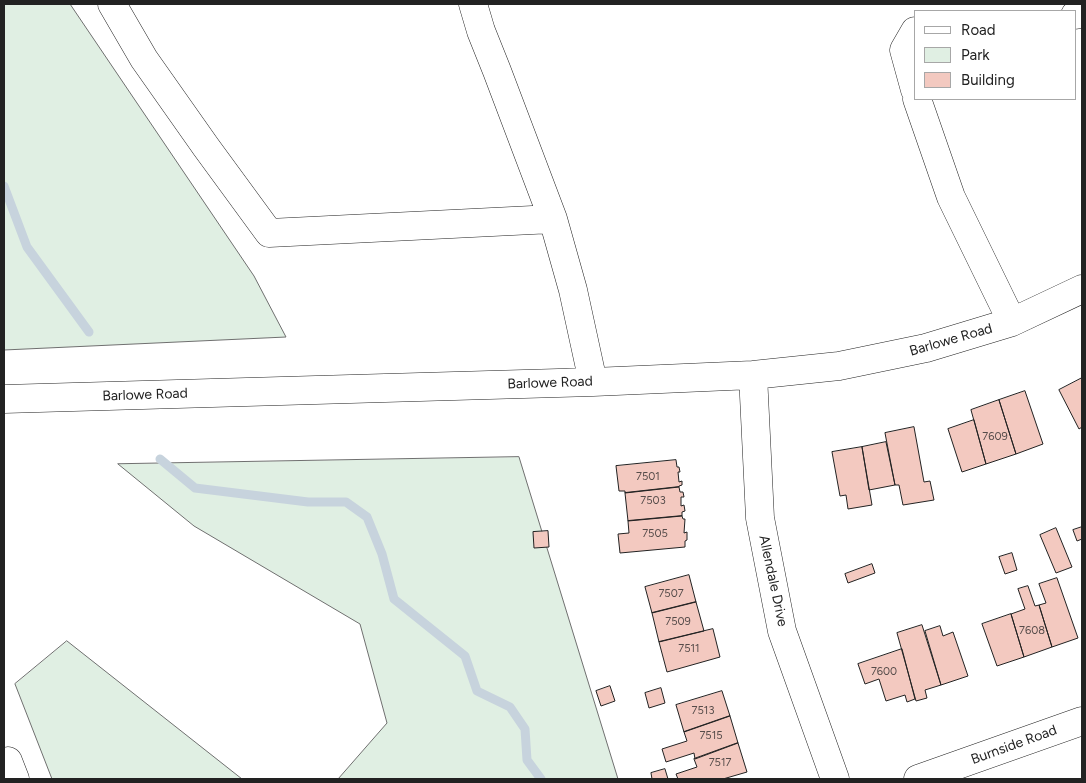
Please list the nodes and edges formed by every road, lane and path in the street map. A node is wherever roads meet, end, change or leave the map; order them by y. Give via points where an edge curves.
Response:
1 (112, 4) edge
2 (474, 4) edge
3 (914, 32) edge
4 (914, 86) edge
5 (917, 100) edge
6 (553, 219) junction
7 (1082, 290) edge
8 (1012, 322) junction
9 (753, 375) junction
10 (593, 382) junction
11 (4, 399) edge
12 (1082, 721) edge
13 (4, 763) edge
14 (15, 779) edge
15 (835, 779) edge
16 (918, 779) edge

1 - 6 street via 144,59 270,233
2 - 6 street via 481,31
3 - 4 street via 904,50
5 - 8 street via 951,197
6 - 10 street via 574,290
7 - 8 street, Barlowe Road
8 - 9 street, Barlowe Road via 926,348 839,366
9 - 10 street, Barlowe Road
9 - 15 street, Allendale Drive via 760,518 782,631
10 - 11 street, Barlowe Road
12 - 16 street, Burnside Road
13 - 14 street via 8,761

